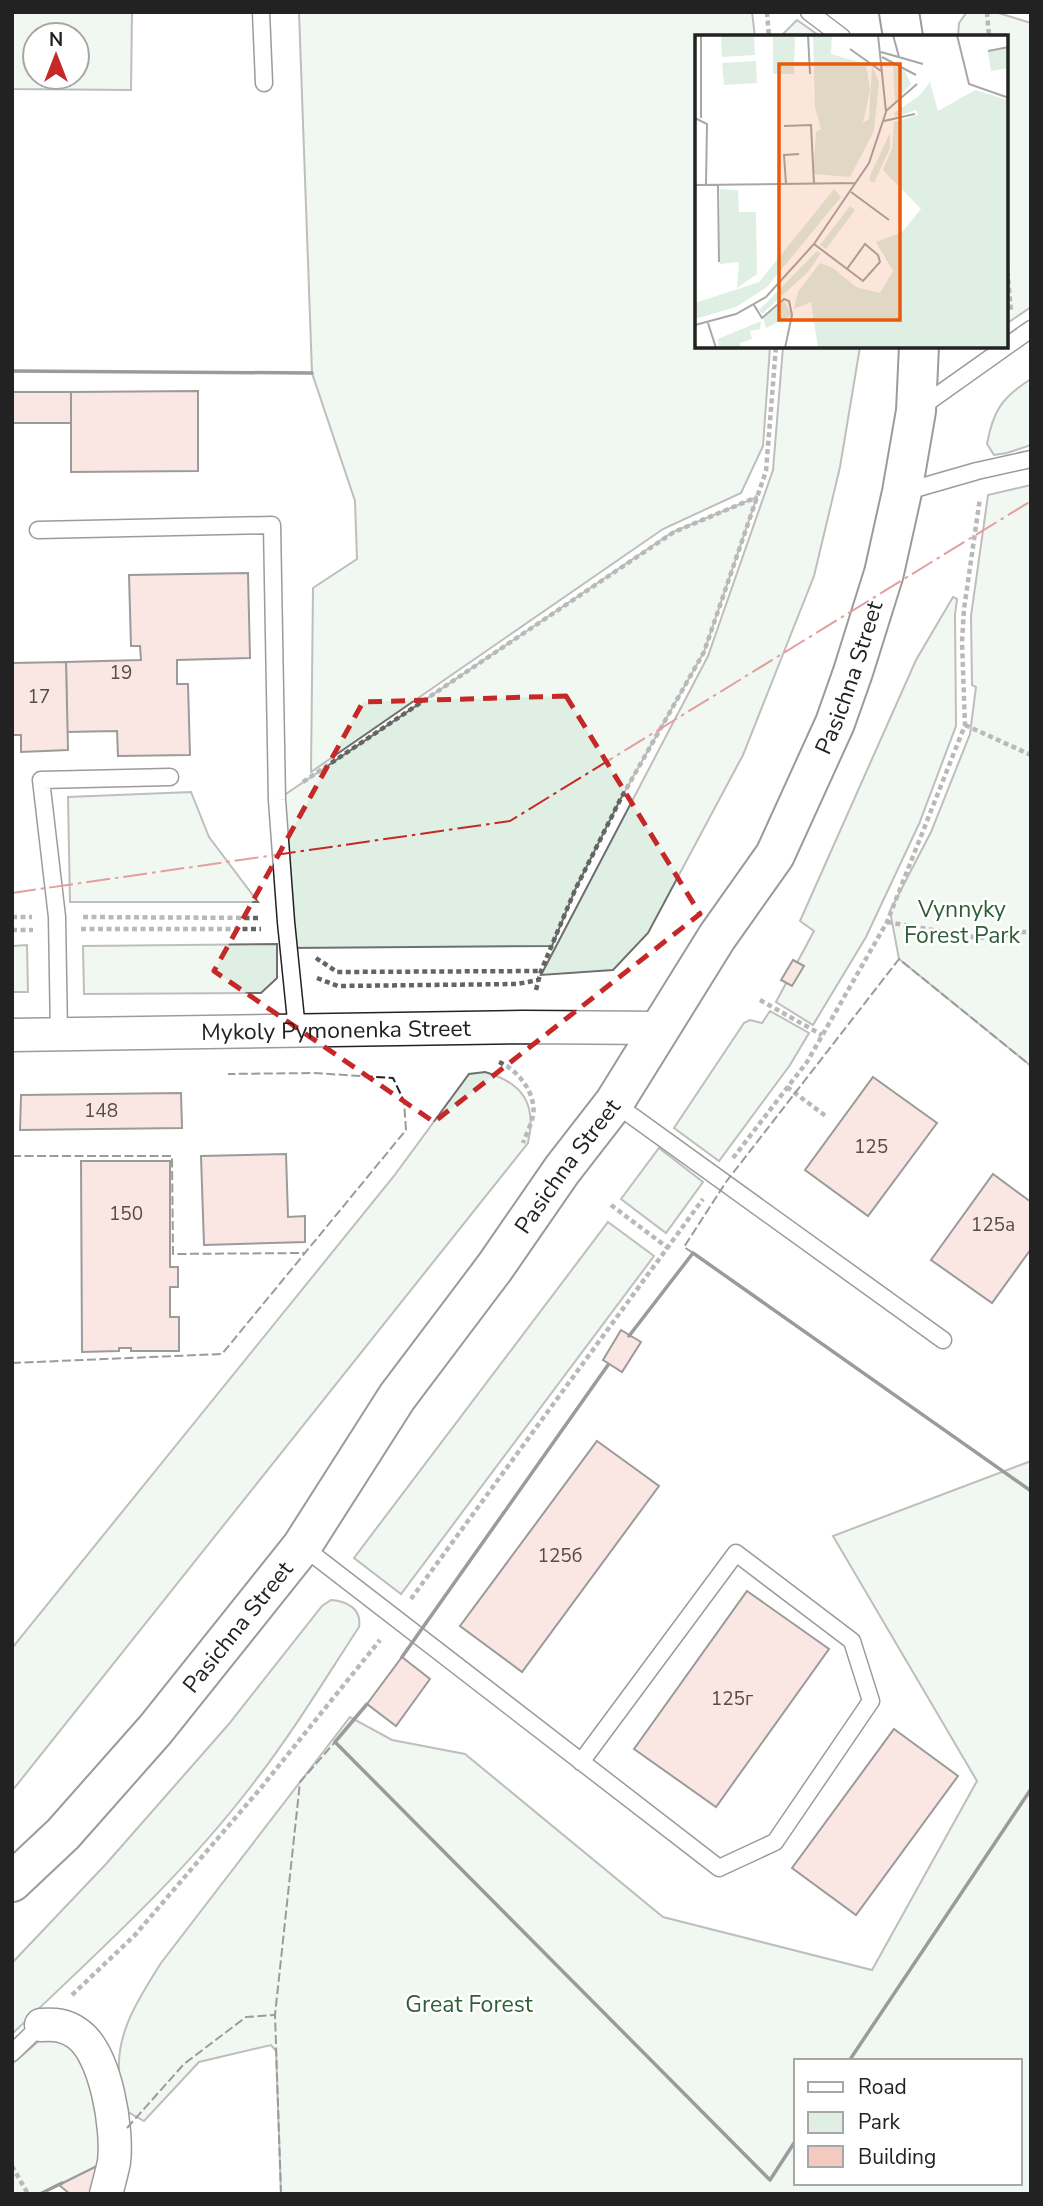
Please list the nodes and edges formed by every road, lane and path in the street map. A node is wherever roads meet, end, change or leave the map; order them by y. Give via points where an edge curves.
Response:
1 (261, 12) edge
2 (767, 12) edge
3 (809, 12) edge
4 (899, 12) edge
5 (987, 12) edge
6 (769, 35) edge
7 (839, 35) edge
8 (902, 35) edge
9 (989, 35) edge
10 (264, 83) dead end
11 (1008, 276) edge
12 (1012, 321) dead end
13 (1031, 329) edge
14 (1008, 345) edge
15 (776, 348) edge
16 (919, 348) edge
17 (1004, 348) edge
18 (916, 411) junction
19 (1031, 459) edge
20 (977, 471) junction
21 (902, 492) junction
22 (757, 496) junction
23 (38, 530) dead end
24 (965, 725) junction
25 (1031, 755) edge
26 (170, 777) dead end
27 (277, 800) junction
28 (57, 916) junction
29 (12, 917) edge
30 (262, 918) dead end
31 (887, 922) junction
32 (1031, 931) edge
33 (312, 953) dead end
34 (541, 971) junction
35 (536, 990) dead end
36 (761, 1000) dead end
37 (661, 1028) junction
38 (297, 1031) junction
39 (59, 1034) junction
40 (12, 1035) edge
41 (822, 1035) junction
42 (502, 1063) dead end
43 (787, 1087) junction
44 (614, 1103) junction
45 (827, 1118) dead end
46 (523, 1143) dead end
47 (718, 1177) junction
48 (611, 1205) dead end
49 (668, 1248) junction
50 (943, 1340) dead end
51 (302, 1546) junction
52 (397, 1619) junction
53 (582, 1762) junction
54 (12, 1882) edge
55 (41, 2025) junction
56 (12, 2053) edge
57 (12, 2166) edge
58 (28, 2194) edge
59 (106, 2194) edge

1 - 10 lane
2 - 6 path
3 - 7 lane
4 - 8 main road
5 - 9 path
11 - 12 path
13 - 14 lane
15 - 22 path via 766,471
16 - 18 main road, Pasichna Street
17 - 18 lane
18 - 21 main road, Pasichna Street
19 - 20 lane
20 - 21 lane
20 - 24 path via 980,497 962,641
21 - 37 main road, Pasichna Street via 884,573 835,723 775,855
22 - 27 path via 674,532
22 - 34 path via 704,652 620,800
23 - 27 lane via 272,525
24 - 25 path
24 - 31 path
26 - 28 lane via 41,780
27 - 38 lane
28 - 29 path
28 - 30 path
28 - 39 lane
31 - 32 path via 979,938
31 - 41 path
33 - 34 path via 337,972
34 - 35 path
36 - 41 path
37 - 38 street, Mykoly Pymonenka Street
37 - 44 main road, Pasichna Street
38 - 39 street, Mykoly Pymonenka Street
39 - 40 street, Mykoly Pymonenka Street
41 - 43 path
42 - 46 path via 523,1080 532,1099 533,1114
43 - 45 path
43 - 47 path
44 - 47 lane
44 - 51 main road, Pasichna Street via 397,1397
47 - 49 path
47 - 50 lane
48 - 49 path
49 - 52 path
51 - 52 lane
51 - 54 main road, Pasichna Street via 155,1730 63,1834
52 - 53 lane
52 - 55 path via 135,1935
53 - 53 lane via 719,1868 775,1842 871,1701 852,1641 736,1553
55 - 56 lane
55 - 59 street via 56,2024 79,2035 99,2067 115,2131
57 - 58 path

